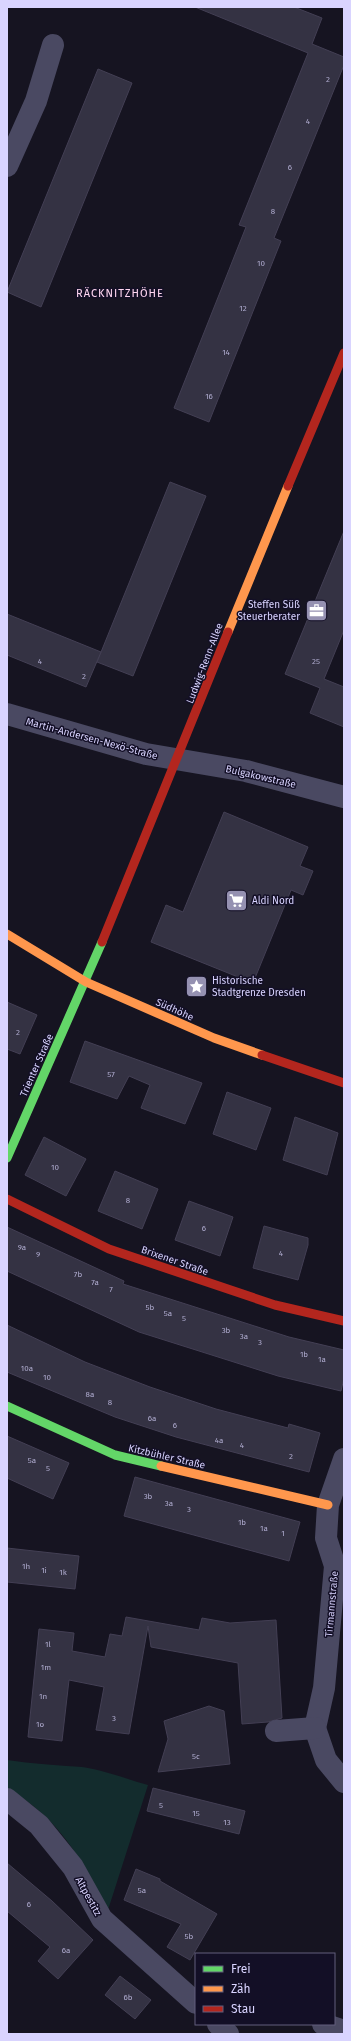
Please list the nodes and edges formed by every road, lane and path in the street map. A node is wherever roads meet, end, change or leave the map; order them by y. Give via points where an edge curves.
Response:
1 (53, 45) dead end
2 (7, 166) edge
3 (344, 353) edge
4 (7, 714) edge
5 (177, 760) junction
6 (344, 797) edge
7 (7, 934) edge
8 (86, 982) junction
9 (344, 1083) edge
10 (7, 1158) edge
11 (7, 1199) edge
12 (344, 1321) edge
13 (7, 1406) edge
14 (344, 1459) edge
15 (328, 1505) junction
16 (339, 1567) edge
17 (315, 1728) junction
18 (276, 1731) dead end
19 (344, 1782) edge
20 (7, 1799) edge
21 (195, 2002) edge
22 (219, 2025) edge
23 (326, 2025) edge
24 (344, 2031) edge
25 (228, 2034) edge

1 - 2 street via 36,101
3 - 5 street, Ludwig-Renn-Allee via 270,528
4 - 5 street, Martin-Andersen-Nexö-Straße via 146,754
5 - 6 street, Bulgakowstraße via 246,771
5 - 8 street, Ludwig-Renn-Allee
7 - 8 street, Südhöhe
8 - 9 street, Südhöhe via 214,1038
8 - 10 street, Trienter Straße
11 - 12 street, Brixener Straße via 109,1249 275,1305
13 - 15 street, Kitzbühler Straße via 115,1455
14 - 15 street, Tirmannstraße
15 - 16 street, Tirmannstraße via 326,1538
16 - 17 street, Tirmannstraße via 324,1688
17 - 18 street
17 - 19 street via 326,1760
20 - 21 street, Altpestitz via 39,1825 73,1867 102,1919
22 - 25 street
23 - 24 street

